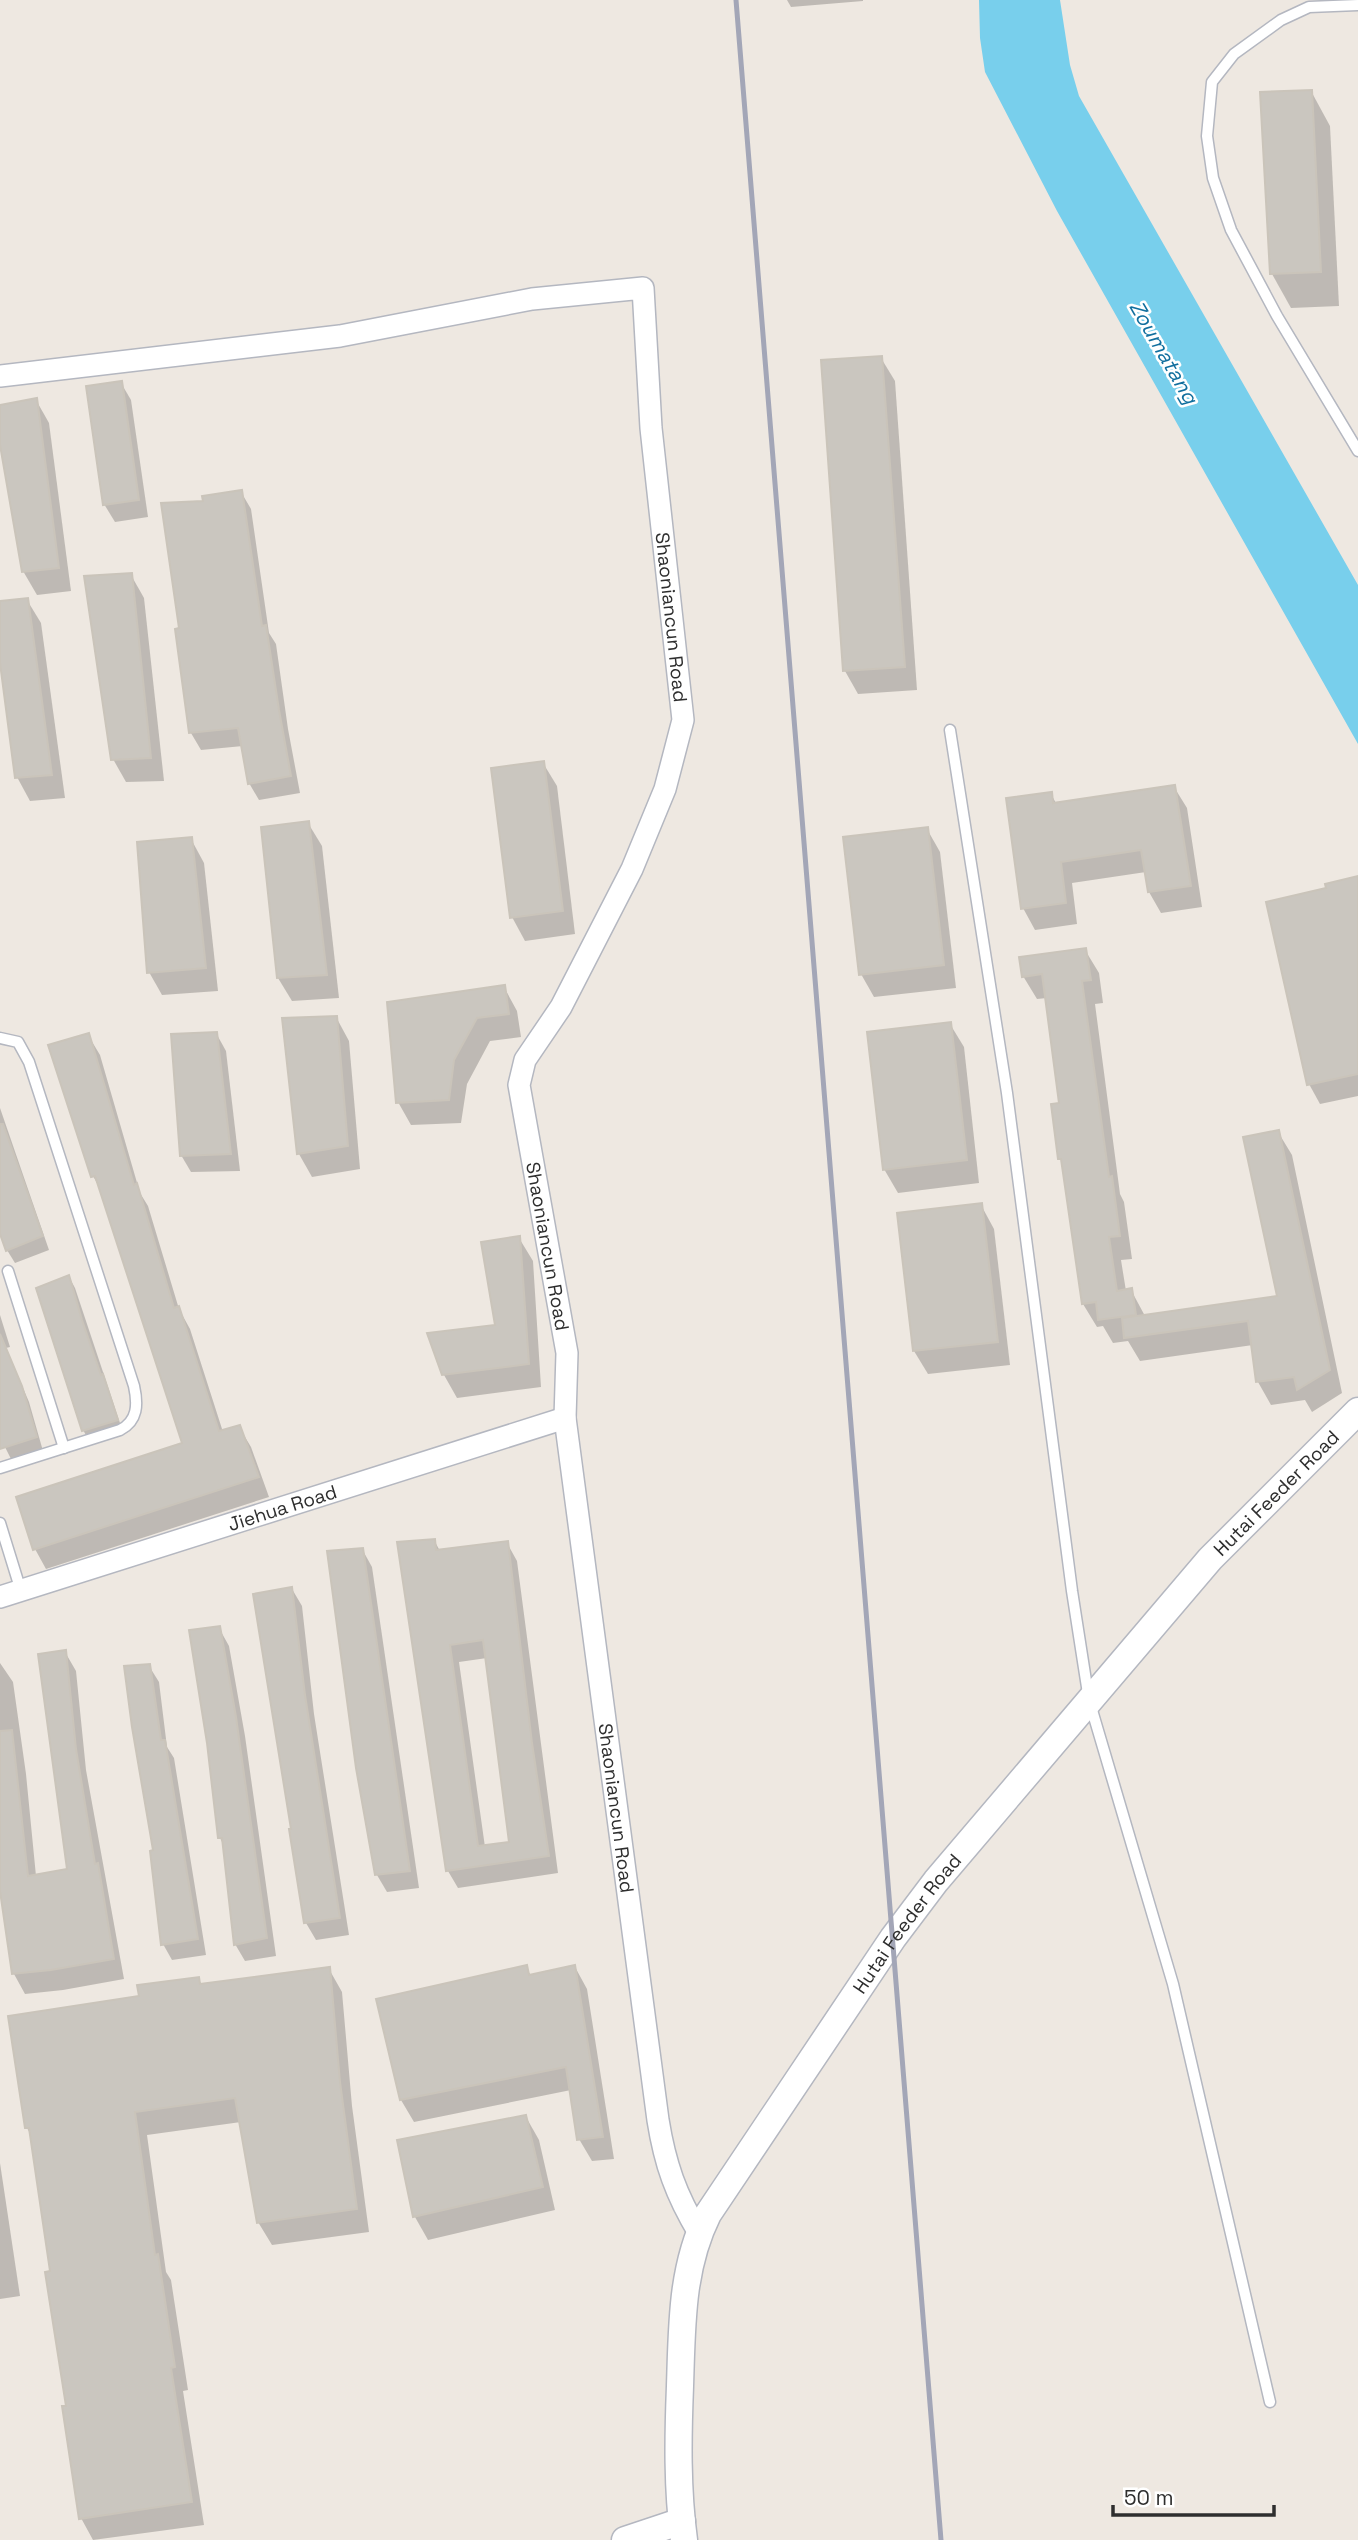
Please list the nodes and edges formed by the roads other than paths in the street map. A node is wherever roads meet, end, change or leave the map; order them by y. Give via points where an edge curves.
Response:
1 (1358, 5) edge
2 (0, 376) edge
3 (1358, 451) edge
4 (950, 730) dead end
5 (0, 1038) edge
6 (8, 1271) dead end
7 (1358, 1410) edge
8 (565, 1418) junction
9 (64, 1448) junction
10 (0, 1468) edge
11 (0, 1523) edge
12 (21, 1591) junction
13 (0, 1597) edge
14 (1088, 1700) junction
15 (699, 2233) junction
16 (1270, 2402) dead end
17 (683, 2530) edge
18 (625, 2540) edge

1 - 3 lane via 1309,7 1281,20 1234,54 1212,82 1207,136 1213,178 1231,230
2 - 8 street, Shaoniancun Road via 340,335 532,299 643,288 651,428 683,705 681,729 665,789 632,869 561,1007 525,1060 519,1084 566,1353
4 - 14 lane via 1007,1093
5 - 9 lane via 18,1042 29,1062 136,1393 135,1416 126,1427
6 - 9 lane
7 - 14 street, Hutai Feeder Road via 1210,1559
8 - 12 street, Jiehua Road
8 - 15 street, Shaoniancun Road via 658,2120 670,2177
9 - 10 lane
11 - 12 lane
12 - 13 street, Jiehua Road
14 - 15 street, Hutai Feeder Road via 893,1938 720,2194
14 - 16 lane via 1173,1984
15 - 17 street, Hutai Feeder Road via 682,2312 678,2440
17 - 18 street

